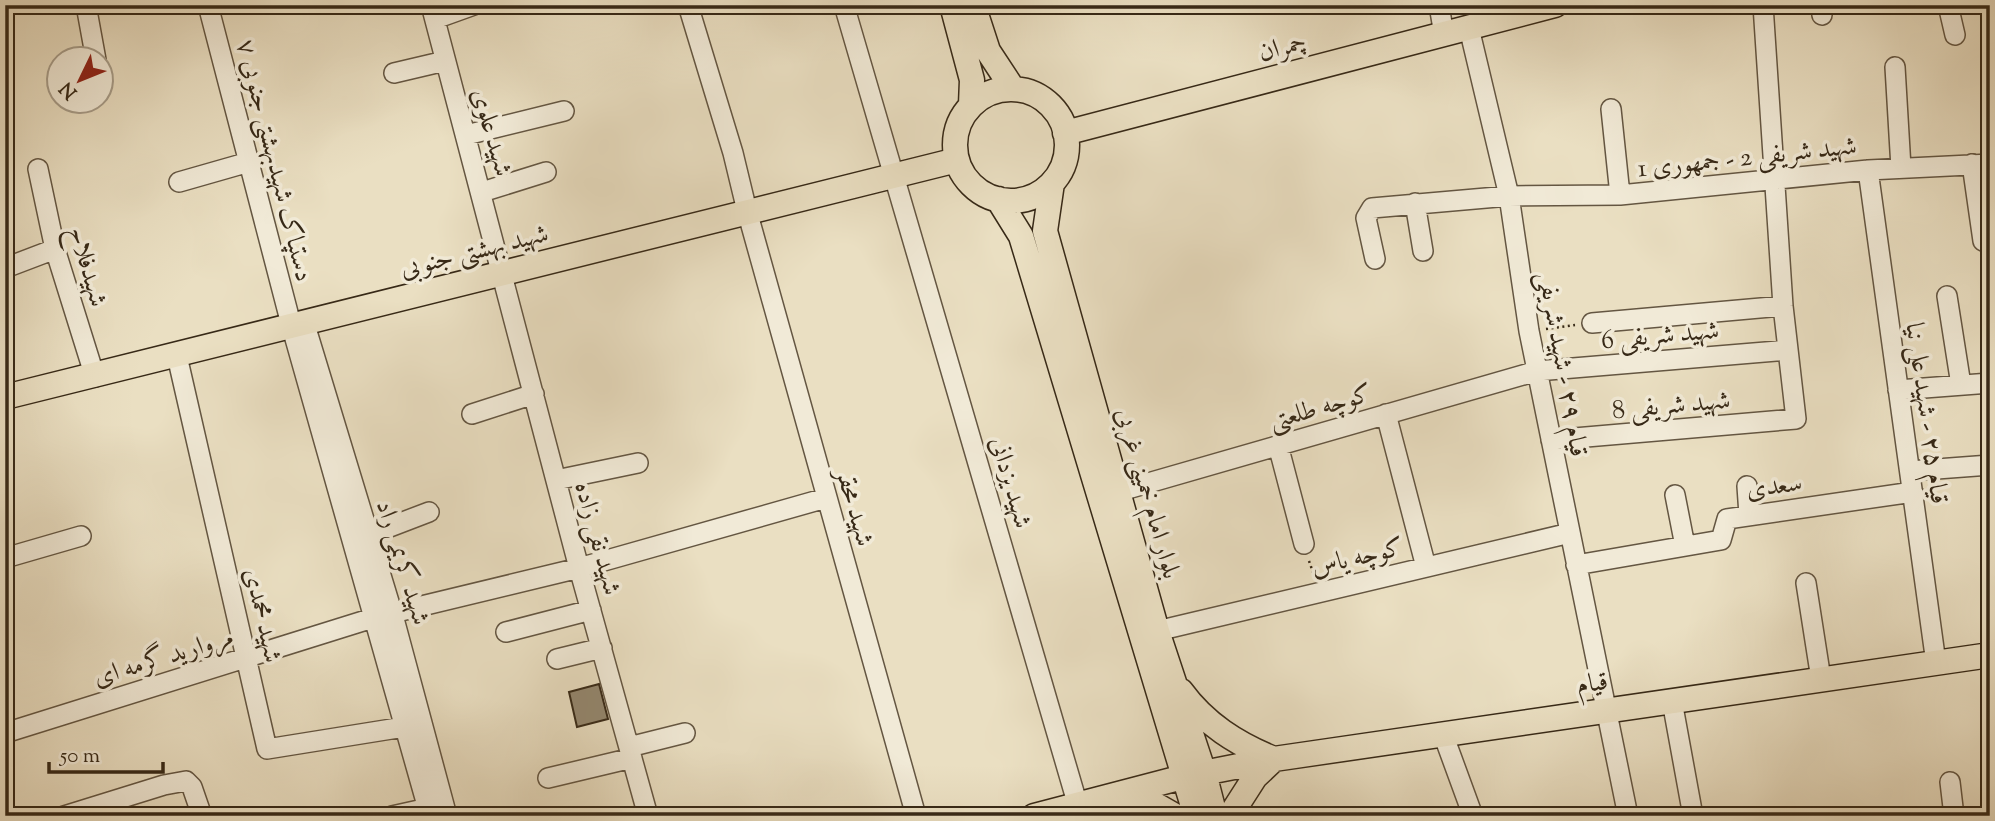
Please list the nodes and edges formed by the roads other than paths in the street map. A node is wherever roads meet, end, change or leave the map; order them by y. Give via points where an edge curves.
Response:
1 (86, 5) edge
2 (208, 5) edge
3 (474, 5) edge
4 (688, 5) edge
5 (844, 5) edge
6 (952, 5) edge
7 (974, 5) edge
8 (1439, 5) edge
9 (1555, 5) edge
10 (1763, 5) edge
11 (433, 12) edge
12 (1469, 27) junction
13 (1444, 35) junction
14 (93, 46) edge
15 (445, 61) junction
16 (1895, 67) dead end
17 (394, 73) dead end
18 (1013, 89) junction
19 (971, 105) junction
20 (1611, 109) dead end
21 (564, 111) dead end
22 (1066, 133) junction
23 (466, 135) junction
24 (957, 160) junction
25 (249, 162) junction
26 (1981, 164) edge
27 (1901, 168) junction
28 (38, 169) dead end
29 (1868, 170) junction
30 (546, 172) dead end
31 (895, 175) junction
32 (1777, 180) junction
33 (179, 181) dead end
34 (1052, 183) junction
35 (482, 192) junction
36 (1509, 195) junction
37 (1620, 195) junction
38 (998, 199) junction
39 (1415, 203) junction
40 (747, 211) junction
41 (1983, 241) dead end
42 (55, 249) junction
43 (1423, 251) dead end
44 (1375, 259) dead end
45 (5, 268) edge
46 (502, 274) junction
47 (1947, 296) dead end
48 (1783, 306) junction
49 (1592, 323) road end
50 (298, 326) junction
51 (1788, 350) junction
52 (177, 356) junction
53 (1537, 371) junction
54 (95, 377) junction
55 (1990, 383) edge
56 (1961, 385) junction
57 (1898, 390) junction
58 (534, 394) junction
59 (5, 397) edge
60 (472, 414) dead end
61 (1387, 414) junction
62 (1551, 440) junction
63 (1278, 445) junction
64 (638, 463) dead end
65 (1990, 465) edge
66 (1910, 471) junction
67 (556, 480) junction
68 (1747, 486) dead end
69 (1117, 492) junction
70 (1913, 492) junction
71 (1675, 495) dead end
72 (826, 498) junction
73 (429, 512) dead end
74 (1749, 515) junction
75 (1570, 533) junction
76 (369, 535) junction
77 (81, 536) dead end
78 (1304, 544) road end
79 (1685, 546) junction
80 (5, 558) edge
81 (1576, 565) junction
82 (1426, 567) junction
83 (579, 568) junction
84 (1806, 583) dead end
85 (591, 610) junction
86 (384, 616) junction
87 (1157, 631) junction
88 (506, 632) dead end
89 (601, 648) junction
90 (1990, 655) edge
91 (248, 657) junction
92 (557, 659) dead end
93 (1936, 663) junction
94 (1172, 679) junction
95 (1821, 679) junction
96 (1672, 701) junction
97 (1605, 711) junction
98 (404, 727) junction
99 (5, 733) edge
100 (685, 733) dead end
101 (1443, 734) junction
102 (631, 752) junction
103 (1274, 759) junction
104 (1193, 775) junction
105 (548, 778) dead end
106 (1950, 782) dead end
107 (1120, 794) junction
108 (1079, 810) edge
109 (429, 812) edge
110 (64, 816) edge
111 (202, 816) edge
112 (392, 816) edge
113 (447, 816) edge
114 (648, 816) edge
115 (916, 816) edge
116 (1034, 816) edge
117 (1175, 816) edge
118 (1196, 816) edge
119 (1215, 816) edge
120 (1230, 816) edge
121 (1473, 816) edge
122 (1628, 816) edge
123 (1693, 816) edge
124 (1954, 816) edge

1 - 14 street
2 - 25 street, دستپاک شهیدبهشتی جنوبی ۷
3 - 11 street
4 - 40 street, شهید محقر
5 - 31 street, شهید یزدانی
6 - 19 main road via 972,80
7 - 18 main road via 988,51
8 - 13 street
9 - 12 main road, چمران
10 - 32 street
11 - 15 street, شهید علوی
12 - 13 main road, چمران
12 - 36 street, قیام ۲۹ - شهید شریفی
13 - 22 main road, چمران
15 - 17 street
15 - 23 street, شهید علوی
16 - 27 street
18 - 19 main road via 991,93
18 - 22 main road via 1047,102
19 - 24 main road via 957,130
20 - 37 street
21 - 23 street
22 - 34 main road via 1064,159
23 - 35 street, شهید علوی
24 - 31 main road, شهید بهشتی جنوبی
24 - 38 main road via 972,185
25 - 33 street
25 - 50 street, دستپاک شهیدبهشتی جنوبی ۷
26 - 27 street, شهید شریفی 2 - جمهوری 1
26 - 41 street
27 - 29 street, شهید شریفی 2 - جمهوری 1
28 - 42 street, شهیدفلاح
29 - 32 street, شهید شریفی 2 - جمهوری 1
29 - 57 street, قیام ۲۵ - شهید علی نیا
30 - 35 street
31 - 40 main road, شهید بهشتی جنوبی
31 - 108 street, شهید یزدانی
32 - 37 street, شهید شریفی 2 - جمهوری 1
32 - 48 street
34 - 38 main road via 1028,198
34 - 69 main road, بلوار امام خمینی غربی via 1045,231
35 - 46 street, شهید علوی
36 - 37 street, شهید شریفی 2 - جمهوری 1
36 - 39 street, شهید شریفی 2 - جمهوری 1
36 - 53 street, قیام ۲۹ - شهید شریفی
38 - 104 main road, بلوار امام خمینی غربی via 1021,236
39 - 43 street
39 - 44 street, شهید شریفی 2 - جمهوری 1 via 1372,208 1367,214
40 - 46 main road, شهید بهشتی جنوبی
40 - 72 street, شهید محقر
42 - 45 street
42 - 54 street, شهیدفلاح
46 - 50 main road, شهید بهشتی جنوبی
46 - 58 street, شهید نقی زاده
47 - 56 street
48 - 49 street
48 - 51 street
50 - 52 main road, شهید بهشتی جنوبی
50 - 76 street, شهید کریمی راد
50 - 86 street, شهید کریمی راد
51 - 53 street, شهید شریفی 6
51 - 62 street, شهید شریفی 8 via 1796,419
52 - 54 main road, شهید بهشتی جنوبی
52 - 91 street, شهید محمدی
53 - 61 street, کوچه طلعتی
53 - 62 street, قیام ۲۹ - شهید شریفی
54 - 59 main road, شهید بهشتی جنوبی
55 - 56 street
56 - 57 street
57 - 66 street, قیام ۲۵ - شهید علی نیا
58 - 60 street
58 - 67 street, شهید نقی زاده
61 - 63 street, کوچه طلعتی
61 - 82 street
62 - 75 street, قیام ۲۹ - شهید شریفی
63 - 69 street, کوچه طلعتی
63 - 78 street
64 - 67 street
65 - 66 street
66 - 70 street, قیام ۲۵ - شهید علی نیا
67 - 83 street, شهید نقی زاده
68 - 74 street
69 - 87 main road, بلوار امام خمینی غربی
70 - 74 street, سعدی
70 - 93 street, قیام ۲۵ - شهید علی نیا
71 - 79 street
72 - 83 street, مروارید گرمه ای
72 - 115 street, شهید محقر
73 - 76 street
74 - 79 street, سعدی via 1727,519 1721,540
75 - 81 street, قیام ۲۹ - شهید شریفی
75 - 82 street, کوچه یاس
76 - 86 street, شهید کریمی راد
77 - 80 street
79 - 81 street, سعدی
81 - 97 street, قیام ۲۹ - شهید شریفی
82 - 87 street, کوچه یاس
83 - 85 street, شهید نقی زاده
83 - 86 street, مروارید گرمه ای
84 - 95 street
85 - 88 street
85 - 89 street, شهید نقی زاده
86 - 91 street, مروارید گرمه ای
86 - 98 street, شهید کریمی راد
86 - 113 street, شهید کریمی راد
87 - 94 main road, بلوار امام خمینی غربی
89 - 92 street
89 - 102 street, شهید نقی زاده
90 - 93 main road, قیام
91 - 98 street, شهید محمدی via 267,749
91 - 99 street, مروارید گرمه ای
93 - 95 main road, قیام
94 - 103 main road via 1188,701 1227,736
94 - 104 main road, بلوار امام خمینی غربی
95 - 96 main road, قیام
96 - 97 main road, قیام
96 - 123 street
97 - 101 main road, قیام
97 - 122 street, قیام ۲۹ - شهید شریفی
98 - 109 street, شهید کریمی راد
100 - 102 street
101 - 103 main road, قیام
101 - 121 street
102 - 105 street
102 - 114 street, شهید نقی زاده
103 - 104 main road, قیام
103 - 120 main road
104 - 107 main road, قیام
104 - 118 main road, بلوار امام خمینی غربی
104 - 119 main road, بلوار امام خمینی غربی
106 - 124 street
107 - 108 main road, قیام
107 - 117 main road via 1147,800
108 - 116 main road, قیام
109 - 112 street
110 - 111 street via 186,781

